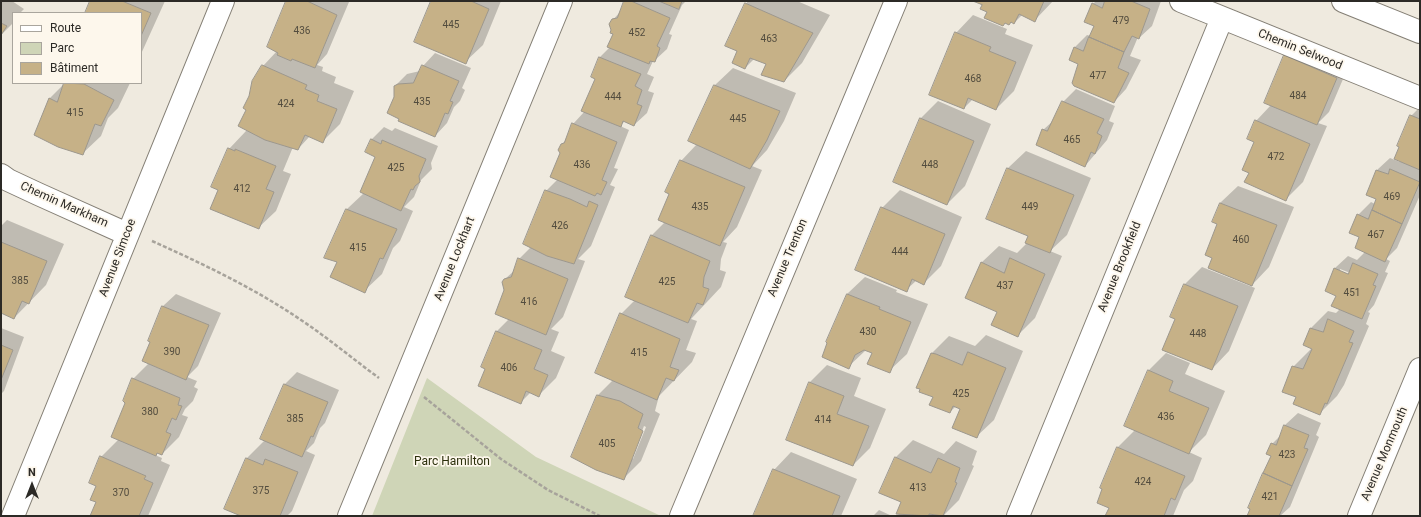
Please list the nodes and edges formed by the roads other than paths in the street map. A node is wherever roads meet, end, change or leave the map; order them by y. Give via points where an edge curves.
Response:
1 (223, 1) edge
2 (561, 1) edge
3 (896, 1) edge
4 (1181, 1) edge
5 (1343, 1) edge
6 (1222, 18) junction
7 (1420, 32) edge
8 (1420, 98) edge
9 (1, 175) edge
10 (137, 236) junction
11 (1420, 369) edge
12 (13, 516) edge
13 (349, 516) edge
14 (681, 516) edge
15 (1018, 516) edge
16 (1359, 516) edge

1 - 10 street, Avenue Simcoe
2 - 13 street, Avenue Lockhart
3 - 14 street, Avenue Trenton
4 - 6 street, Chemin Selwood
5 - 7 street
6 - 8 street, Chemin Selwood
6 - 15 street, Avenue Brookfield
9 - 10 street, Chemin Markham via 38,194
10 - 12 street, Avenue Simcoe
11 - 16 street, Avenue Monmouth

